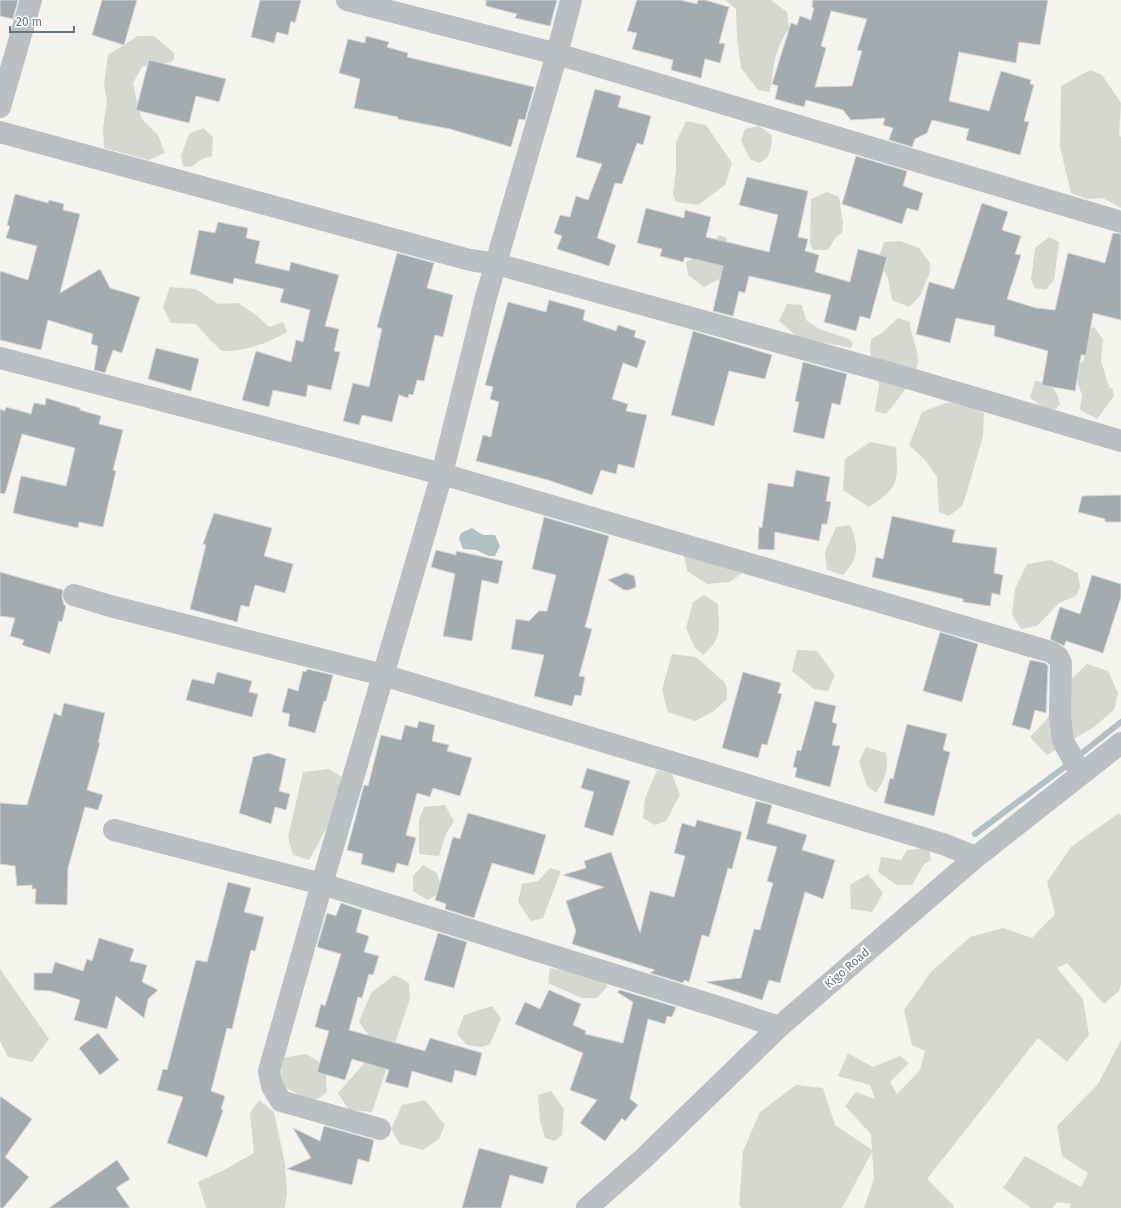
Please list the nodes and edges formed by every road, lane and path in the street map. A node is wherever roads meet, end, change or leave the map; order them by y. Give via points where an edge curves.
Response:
1 (31, 0) edge
2 (347, 0) edge
3 (571, 0) edge
4 (557, 54) junction
5 (0, 107) edge
6 (0, 132) edge
7 (1121, 222) edge
8 (497, 264) junction
9 (0, 358) edge
10 (1121, 441) edge
11 (442, 474) junction
12 (74, 595) dead end
13 (382, 675) junction
14 (1121, 743) edge
15 (1080, 774) junction
16 (114, 830) dead end
17 (976, 856) junction
18 (322, 884) junction
19 (779, 1027) junction
20 (380, 1129) dead end
21 (587, 1208) edge

1 - 5 street
2 - 4 street
3 - 4 street
4 - 7 street
4 - 8 street
6 - 8 street via 470,260
8 - 10 street via 901,376
8 - 11 street via 486,297
9 - 11 street
11 - 13 street
11 - 15 street via 1051,652 1062,663 1060,716 1063,740
12 - 13 street
13 - 17 street
13 - 18 street
14 - 15 street, Kigo Road
15 - 17 street, Kigo Road
16 - 18 street
17 - 19 street, Kigo Road
18 - 19 street
18 - 20 street via 270,1071 272,1086 281,1101
19 - 21 street, Kigo Road via 643,1159

